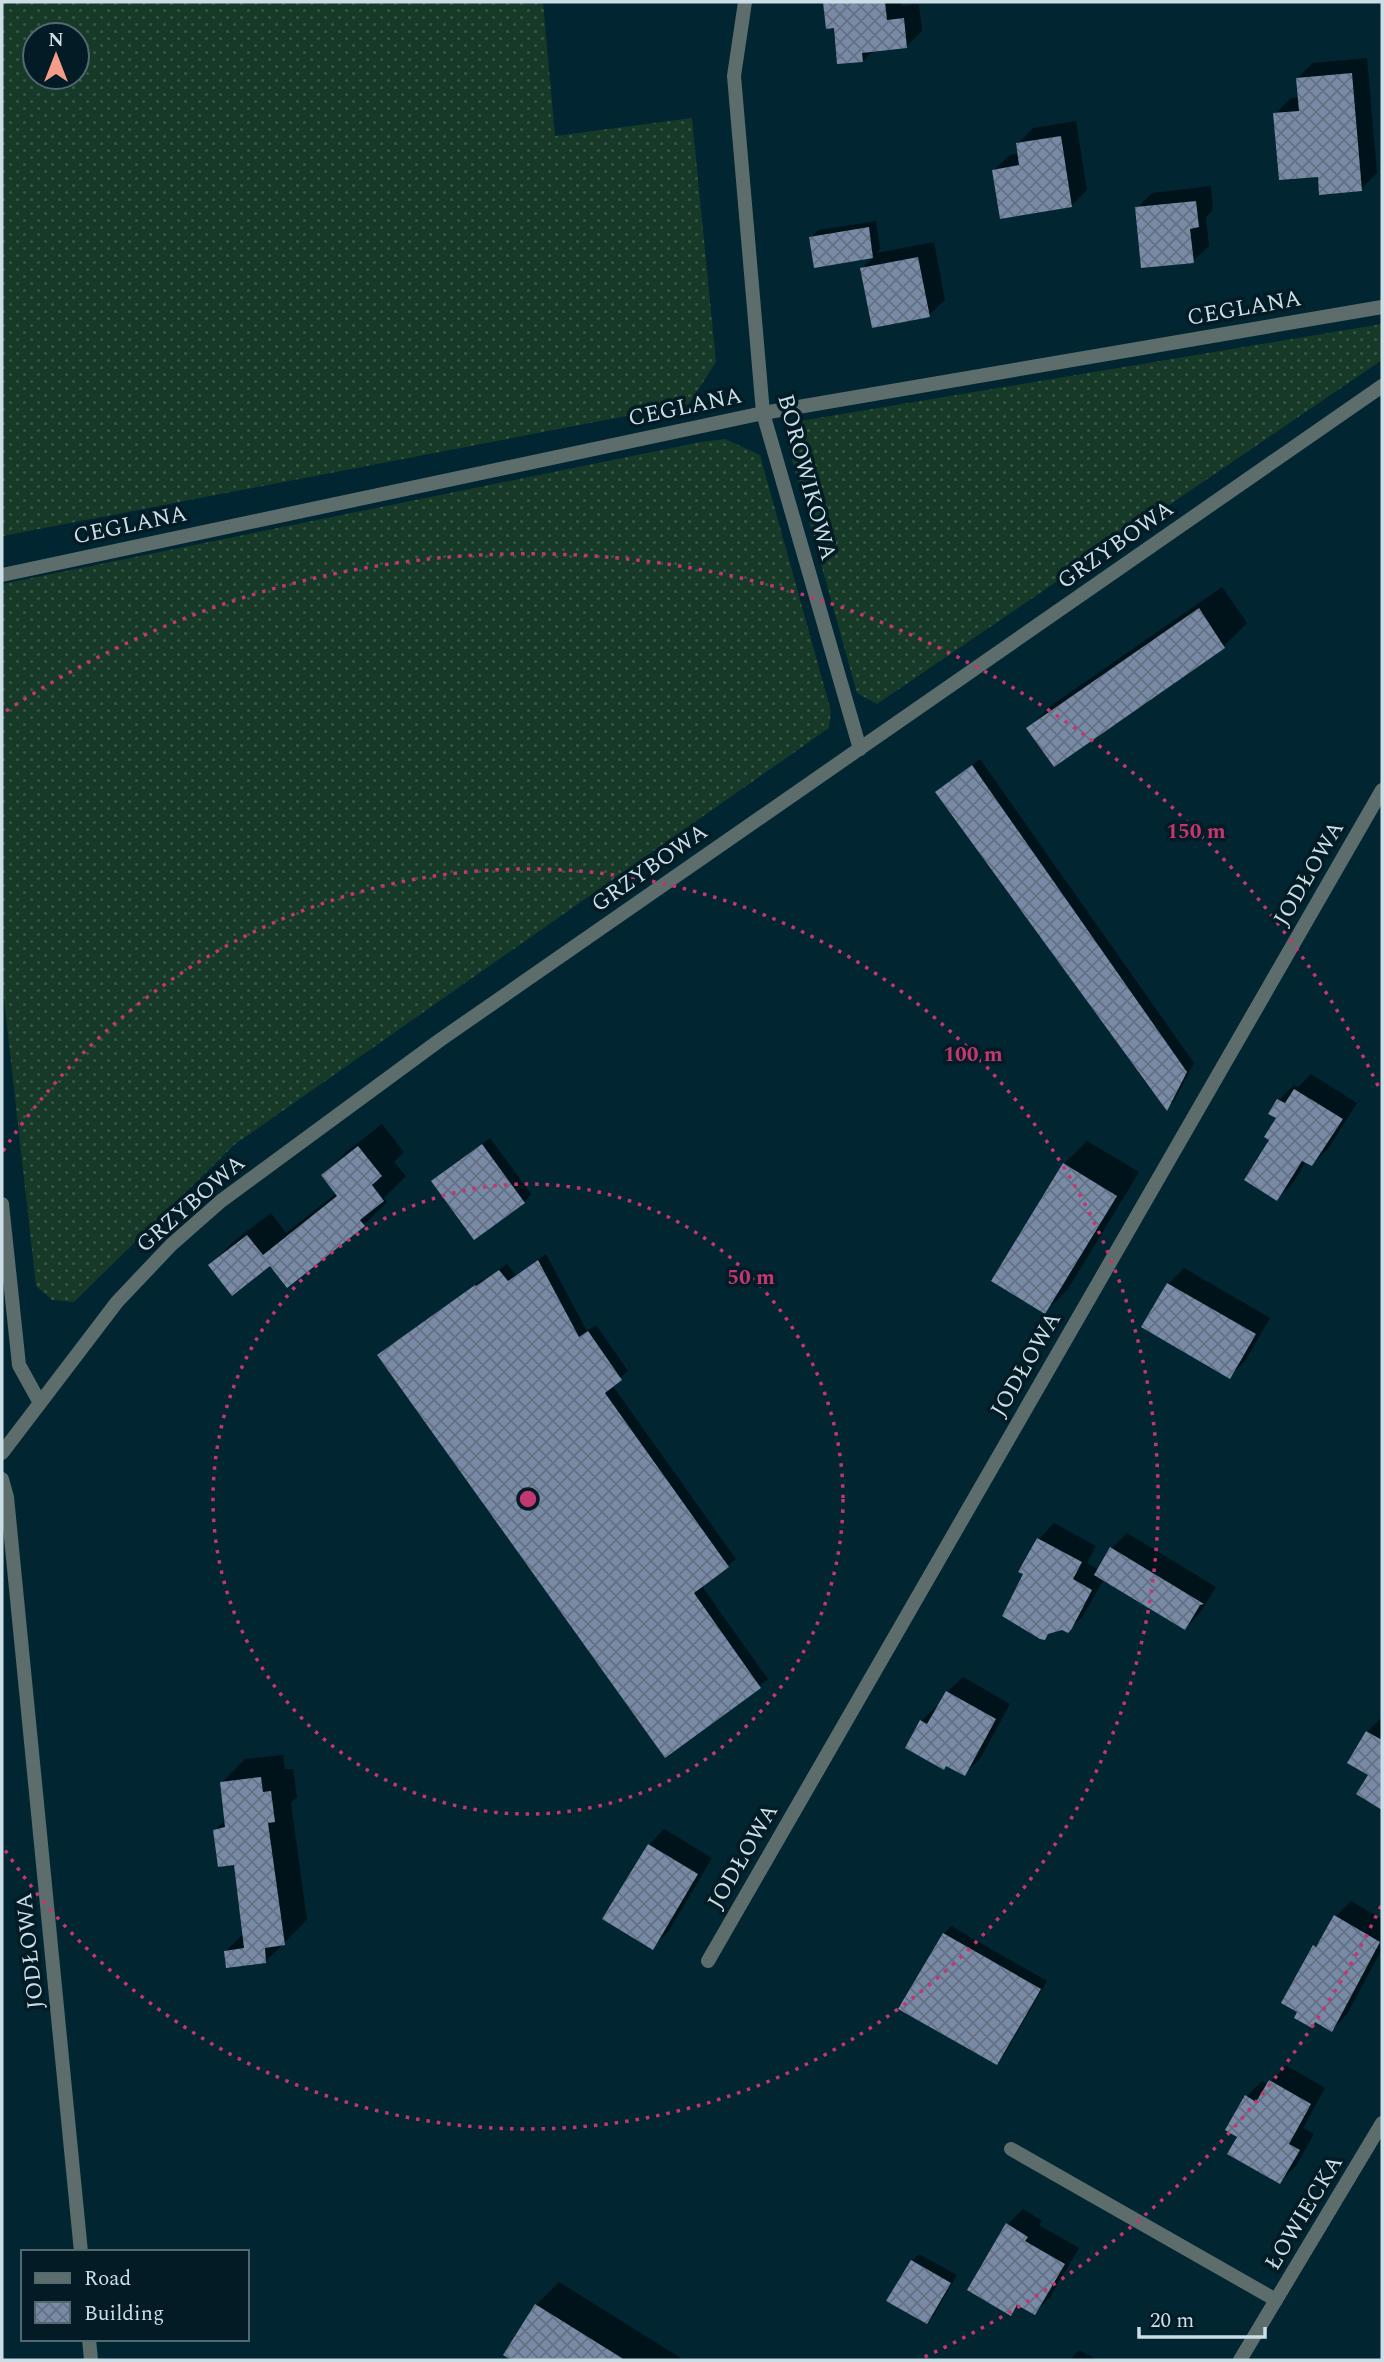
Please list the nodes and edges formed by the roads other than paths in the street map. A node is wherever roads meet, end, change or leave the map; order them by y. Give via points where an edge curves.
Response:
1 (745, 2) edge
2 (1382, 307) edge
3 (1382, 386) edge
4 (764, 413) junction
5 (2, 575) edge
6 (859, 749) junction
7 (1382, 790) edge
8 (2, 1204) edge
9 (40, 1403) junction
10 (2, 1453) edge
11 (2, 1479) edge
12 (708, 1961) dead end
13 (1382, 2123) edge
14 (1011, 2149) dead end
15 (81, 2250) edge
16 (1276, 2300) junction
17 (89, 2341) edge
18 (91, 2360) edge
19 (1240, 2360) edge

1 - 4 street, BOROWIKOWA via 734,76
2 - 4 street, CEGLANA
3 - 6 street, GRZYBOWA
4 - 5 street, CEGLANA
4 - 6 street, BOROWIKOWA
6 - 9 street, GRZYBOWA via 440,1040 221,1201 117,1302
7 - 12 street, JODŁOWA
8 - 9 street via 19,1366
9 - 10 street, GRZYBOWA
11 - 15 street, JODŁOWA via 9,1511
13 - 16 street, ŁOWIECKA
14 - 16 street
16 - 19 street, ŁOWIECKA
17 - 18 street

